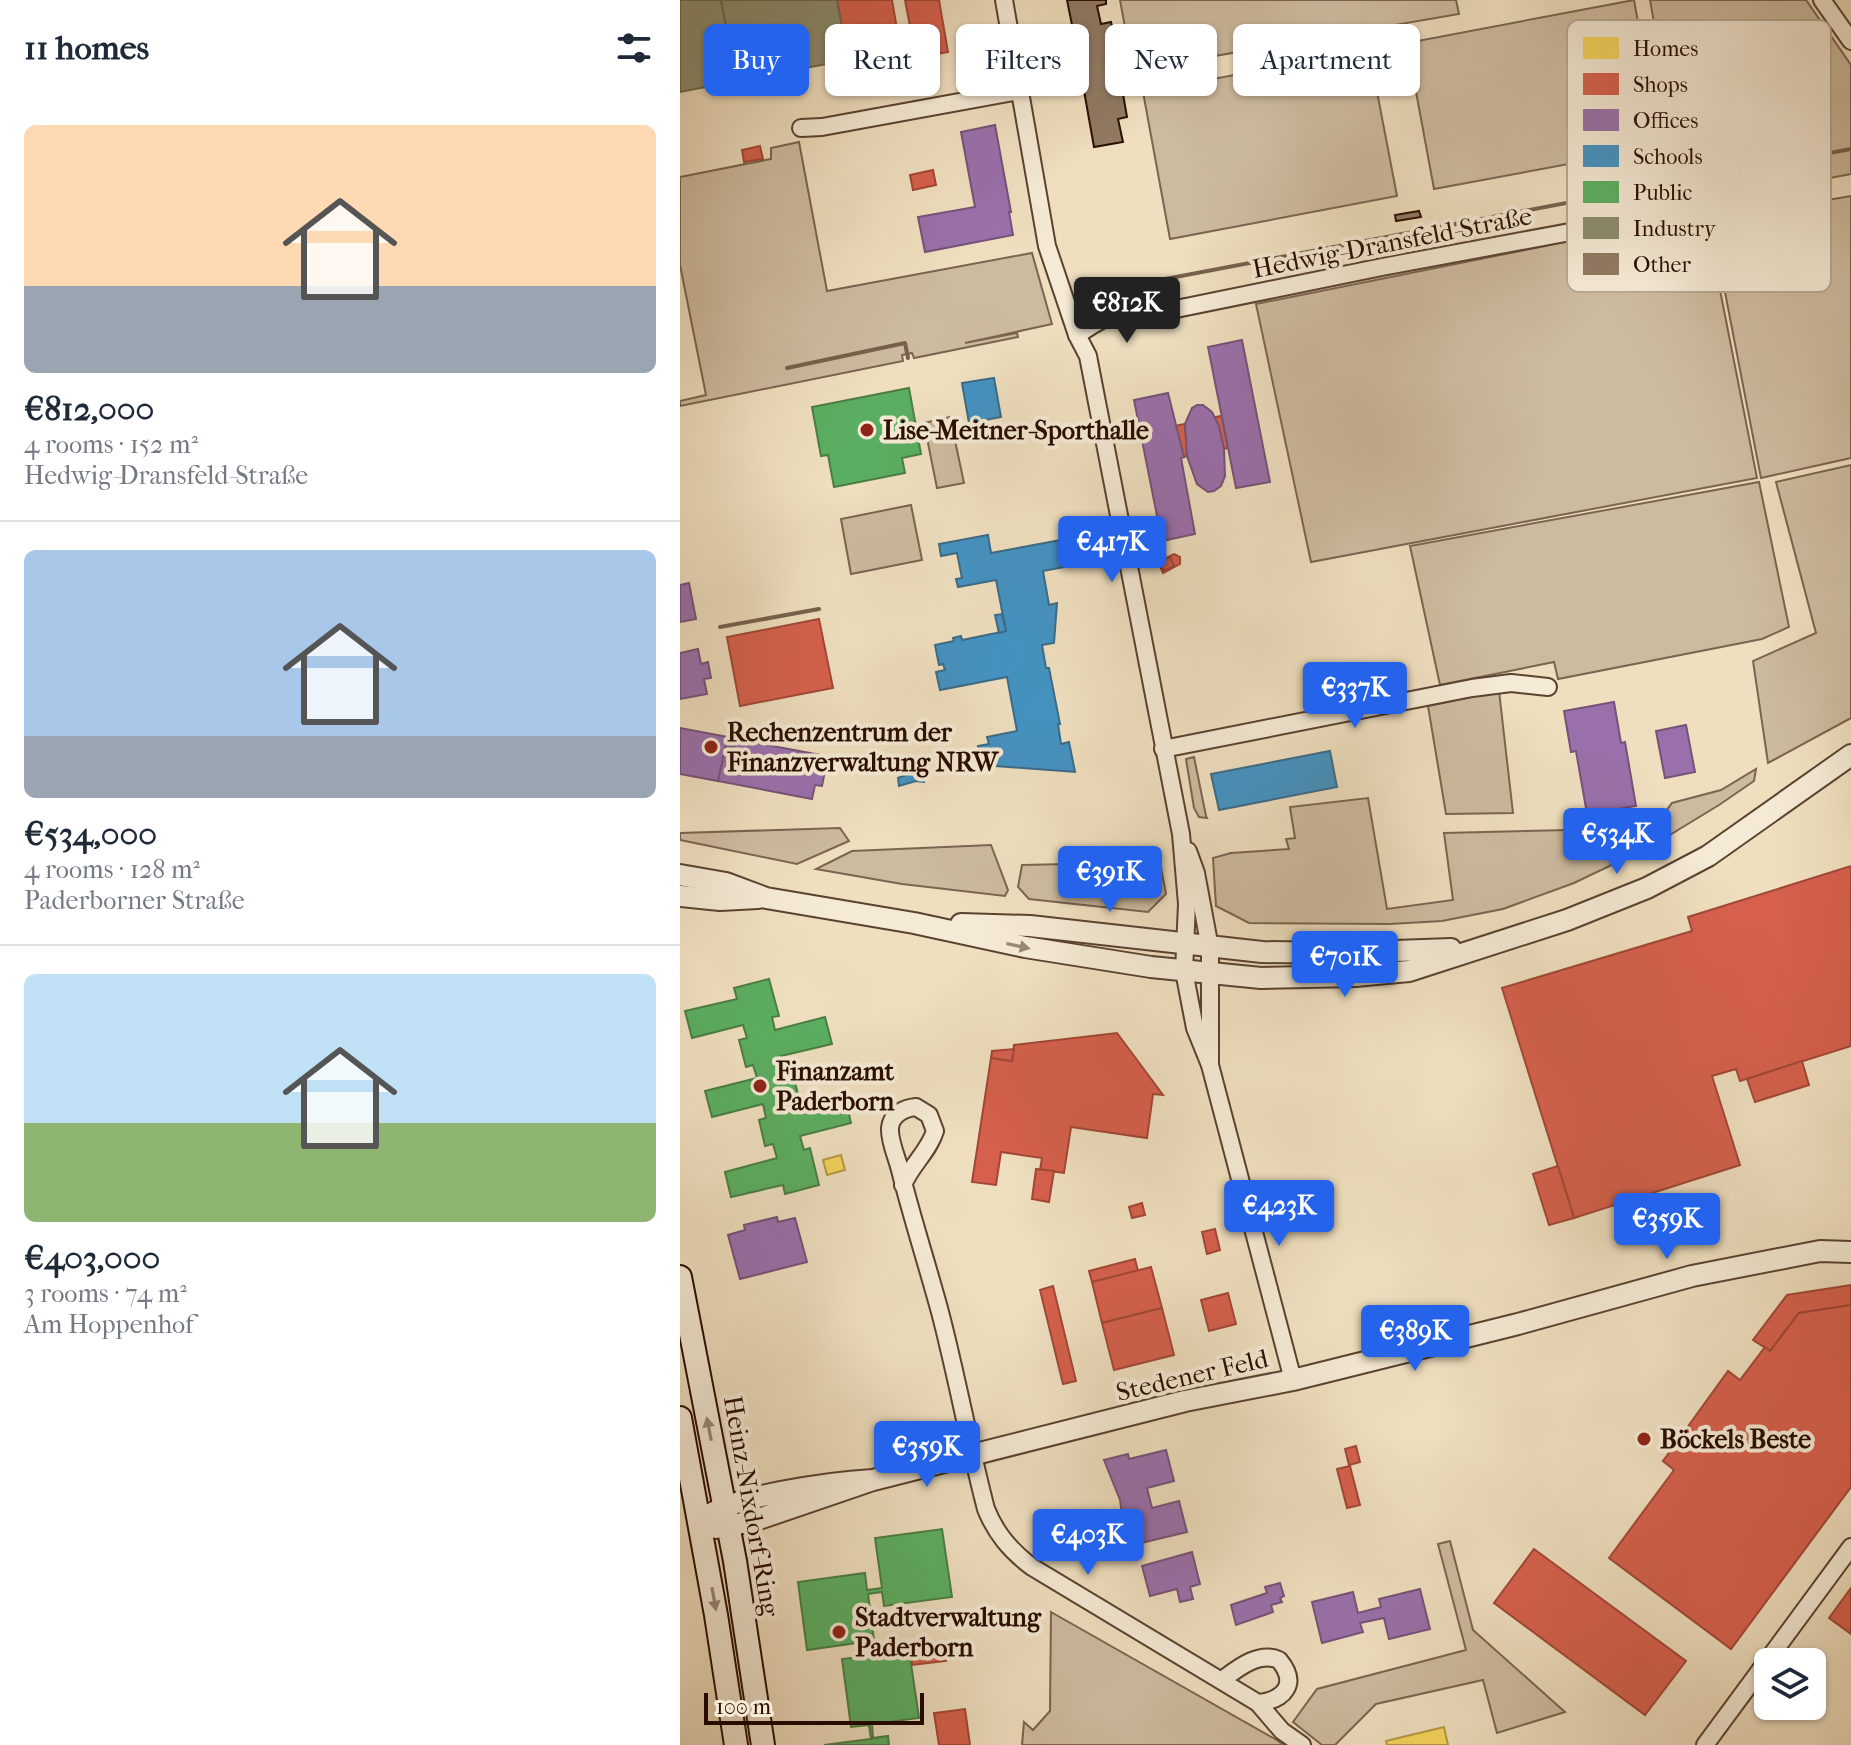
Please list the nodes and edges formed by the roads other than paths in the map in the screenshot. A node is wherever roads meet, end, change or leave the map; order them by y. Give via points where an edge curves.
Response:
1 (1004, 0) edge
2 (1822, 0) edge
3 (1008, 24) edge
4 (1851, 41) edge
5 (992, 96) edge
6 (1020, 96) edge
7 (801, 128) dead end
8 (1567, 233) edge
9 (1084, 331) junction
10 (1548, 687) dead end
11 (1163, 749) junction
12 (1851, 755) edge
13 (1181, 834) junction
14 (680, 875) edge
15 (680, 896) edge
16 (766, 898) junction
17 (914, 923) junction
18 (1185, 945) junction
19 (1210, 948) junction
20 (1471, 949) junction
21 (1184, 971) junction
22 (1211, 974) junction
23 (1210, 1065) junction
24 (903, 1185) dead end
25 (1851, 1239) edge
26 (1820, 1251) junction
27 (1851, 1252) edge
28 (680, 1277) edge
29 (1293, 1380) junction
30 (680, 1418) edge
31 (973, 1456) junction
32 (726, 1516) junction
33 (700, 1523) junction
34 (1851, 1547) edge
35 (1222, 1680) junction
36 (1258, 1703) junction
37 (736, 1745) edge
38 (763, 1745) edge
39 (1302, 1745) edge
40 (1705, 1745) edge

1 - 3 street
2 - 4 street
5 - 7 street
6 - 9 street via 1047,246
8 - 9 street, Hedwig-Dransfeld-Straße
9 - 11 street
10 - 11 street via 1511,683 1472,688
11 - 13 street
12 - 20 street via 1681,872 1567,920
13 - 18 street, Stedener Feld
13 - 19 street, Stedener Feld via 1196,873
14 - 16 street via 726,883
15 - 16 street
16 - 17 street
17 - 18 street via 1030,926
17 -> 21 street via 1025,947
18 - 19 street
18 - 21 street, Stedener Feld
19 - 20 street via 1315,953
19 - 22 street, Stedener Feld
20 - 22 street via 1409,971 1261,978
21 - 22 street
21 - 23 street, Stedener Feld via 1195,1028
22 - 23 street, Stedener Feld
23 - 29 street, Stedener Feld
24 - 31 street
25 - 26 street
26 - 27 street
26 - 29 street via 1692,1276
32 -> 28 main road, Heinz-Nixdorf-Ring
29 - 31 street, Stedener Feld via 1185,1401
30 - 33 main road, Heinz-Nixdorf-Ring
31 - 32 street, Stedener Feld via 873,1480 830,1483
31 - 35 street via 991,1521 1011,1549 1049,1578
32 - 33 street, Stedener Feld via 708,1514
32 - 38 main road, Heinz-Nixdorf-Ring
33 -> 37 main road, Heinz-Nixdorf-Ring
34 - 40 street
35 - 36 street
35 - 36 street via 1257,1659 1279,1660 1287,1672 1287,1688 1273,1700
36 - 39 street

